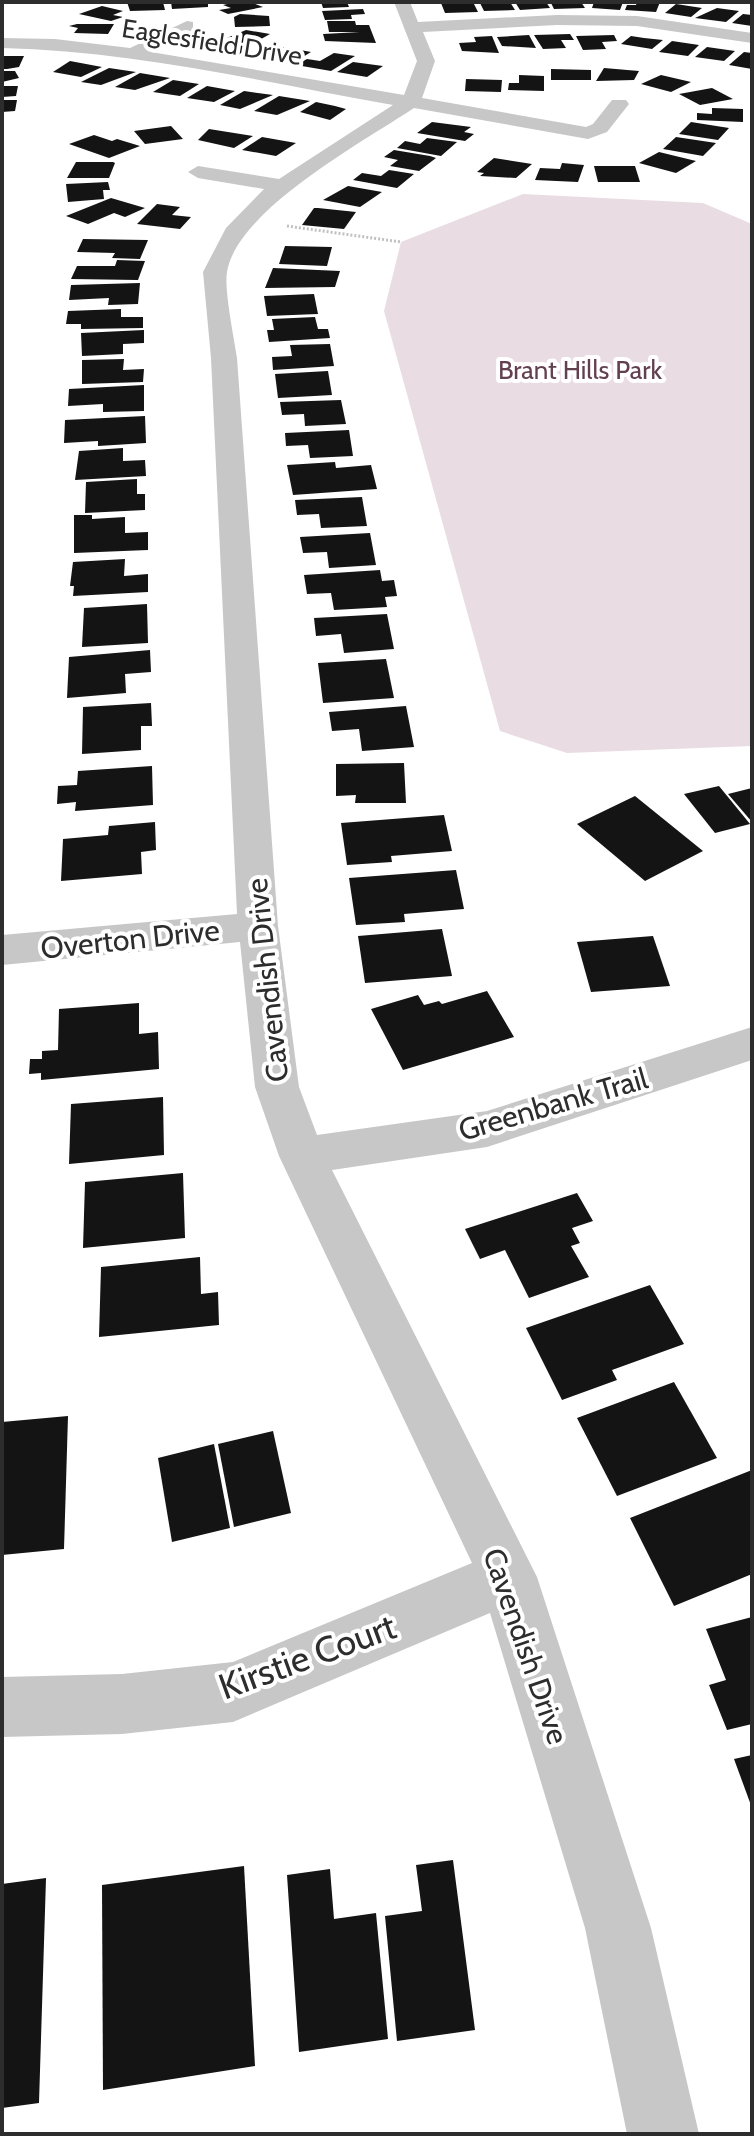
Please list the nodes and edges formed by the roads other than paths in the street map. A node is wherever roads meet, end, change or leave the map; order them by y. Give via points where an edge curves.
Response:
1 (407, 15) edge
2 (187, 26) dead end
3 (752, 38) edge
4 (2, 43) edge
5 (133, 54) junction
6 (412, 101) junction
7 (619, 104) dead end
8 (198, 172) dead end
9 (283, 186) junction
10 (258, 926) junction
11 (2, 950) edge
12 (752, 1043) edge
13 (302, 1156) junction
14 (508, 1577) junction
15 (2, 1707) edge
16 (663, 2134) edge

1 - 3 street via 637,21
1 - 6 street via 426,61
2 - 5 street
4 - 5 street, Eaglesfield Drive
5 - 6 street, Eaglesfield Drive
6 - 7 street, Eaglesfield Drive via 588,133 600,128
6 - 9 street, Cavendish Drive
8 - 9 street
9 - 10 street, Cavendish Drive via 234,233 215,272
10 - 11 street, Overton Drive
10 - 13 street, Cavendish Drive via 277,1087
12 - 13 street, Greenbank Trail via 487,1129
13 - 14 street, Cavendish Drive
14 - 15 street, Kirstie Court via 233,1692 122,1704
14 - 16 street, Cavendish Drive via 618,1928

